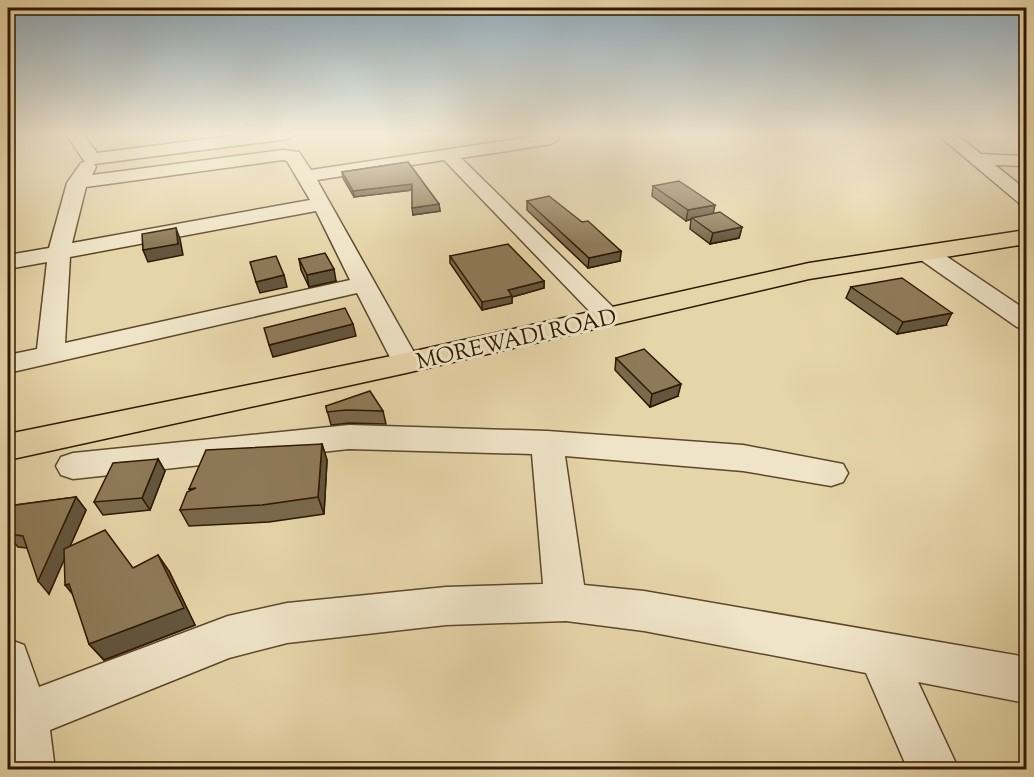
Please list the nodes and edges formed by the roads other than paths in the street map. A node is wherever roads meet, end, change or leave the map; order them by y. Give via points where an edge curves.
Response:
1 (79, 170) edge
2 (170, 170) edge
3 (302, 170) edge
4 (345, 170) edge
5 (463, 170) edge
6 (991, 170) edge
7 (306, 176) junction
8 (76, 183) junction
9 (1026, 199) edge
10 (322, 204) junction
11 (1026, 237) edge
12 (60, 252) junction
13 (926, 253) junction
14 (8, 262) edge
15 (364, 284) junction
16 (610, 317) junction
17 (1026, 321) edge
18 (50, 354) junction
19 (406, 363) junction
20 (8, 364) edge
21 (547, 443) junction
22 (8, 447) edge
23 (73, 466) dead end
24 (831, 473) dead end
25 (566, 603) junction
26 (880, 653) junction
27 (8, 661) edge
28 (1026, 680) edge
29 (16, 722) edge
30 (30, 770) edge
31 (934, 770) edge

1 - 8 street
2 - 8 street
3 - 7 street
4 - 7 street
5 - 16 street
6 - 9 street
7 - 10 street
8 - 12 street
10 - 12 street
10 - 15 street
11 - 13 main road, MOREWADI ROAD
12 - 14 street
12 - 18 street
13 - 16 main road, MOREWADI ROAD via 809,271
13 - 17 street
15 - 18 street
15 - 19 street
16 - 19 main road, MOREWADI ROAD
18 - 20 street
19 - 22 main road, MOREWADI ROAD
21 - 23 street via 349,437
21 - 24 street via 742,458
21 - 25 street
25 - 26 street via 644,611
25 - 29 street via 446,606 287,623 228,637
26 - 28 street
26 - 31 street
27 - 29 street
29 - 30 street

